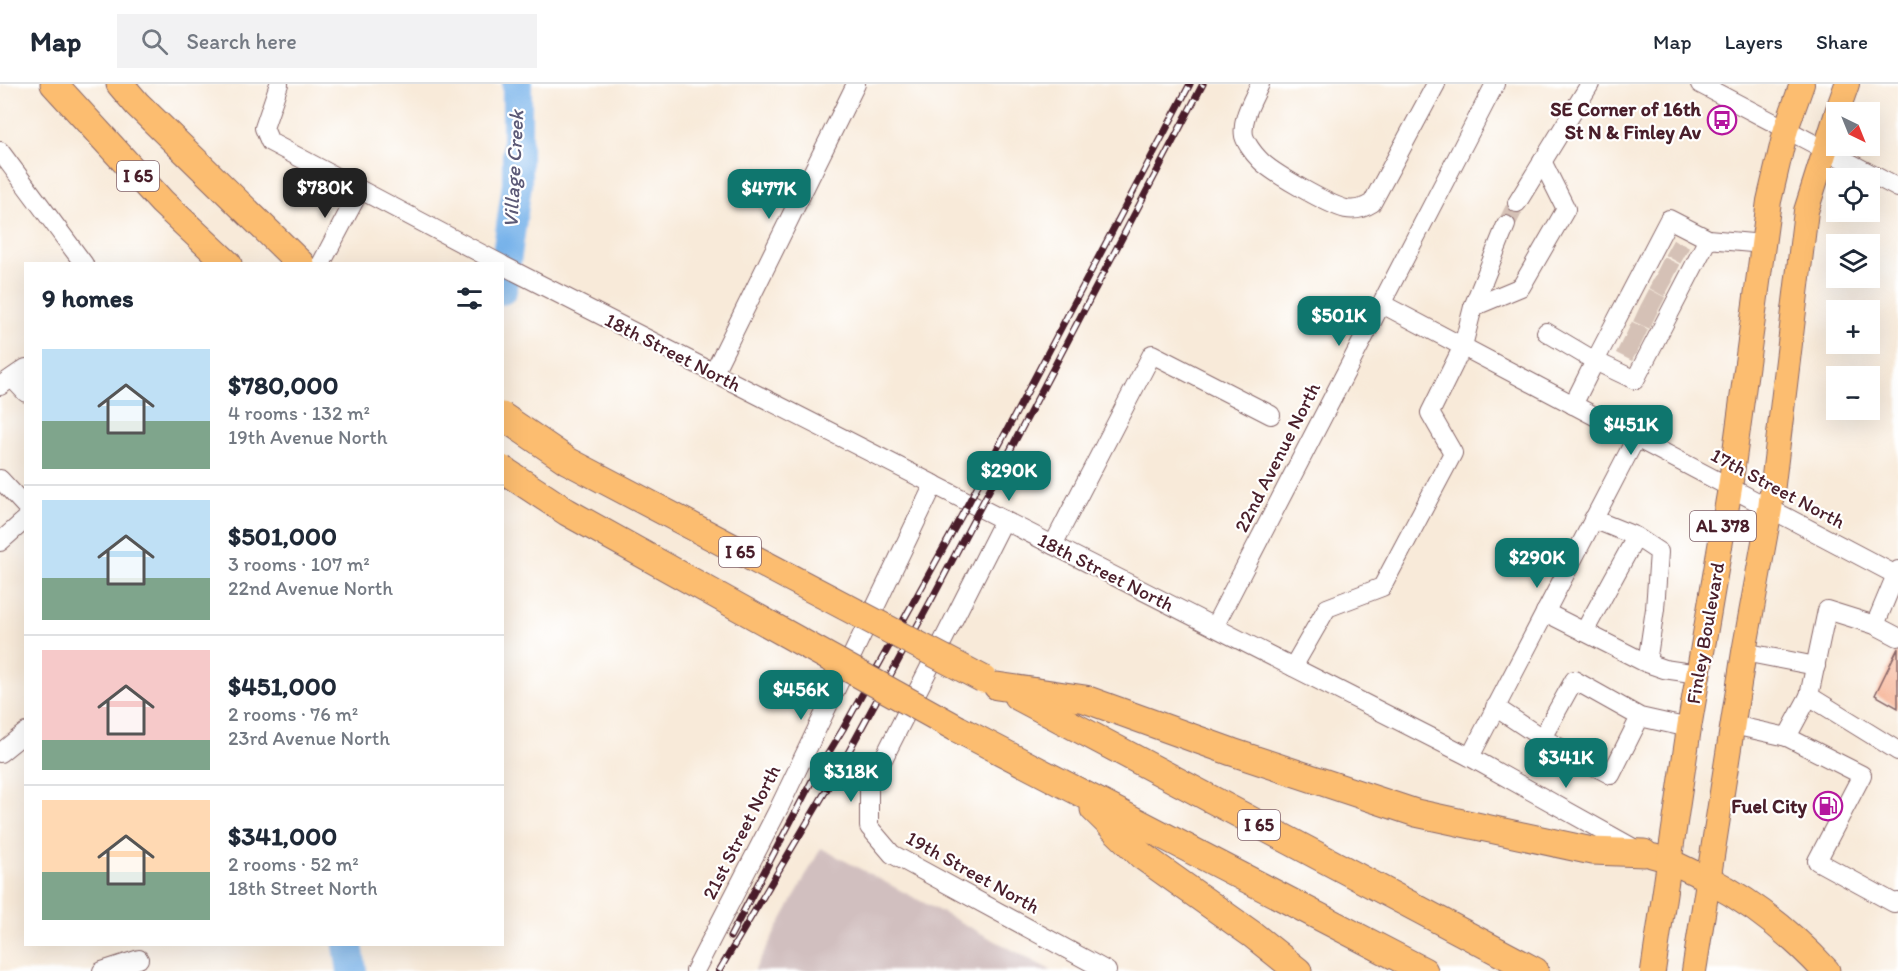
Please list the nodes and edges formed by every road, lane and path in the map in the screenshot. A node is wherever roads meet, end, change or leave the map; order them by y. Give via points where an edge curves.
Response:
1 (54, 84) edge
2 (120, 84) edge
3 (279, 84) edge
4 (856, 84) edge
5 (1260, 84) edge
6 (1436, 84) edge
7 (1495, 84) edge
8 (1590, 84) edge
9 (1700, 84) edge
10 (1802, 84) edge
11 (1847, 84) edge
12 (1721, 88) edge
13 (1841, 102) edge
14 (1786, 129) junction
15 (1826, 144) edge
16 (1824, 149) junction
17 (0, 151) edge
18 (1542, 161) junction
19 (1898, 188) edge
20 (360, 190) junction
21 (1517, 203) tunnel mouth
22 (1506, 225) tunnel mouth
23 (1708, 238) junction
24 (1763, 244) junction
25 (83, 262) edge
26 (226, 262) edge
27 (300, 262) edge
28 (322, 262) edge
29 (498, 262) edge
30 (504, 265) edge
31 (1649, 301) junction
32 (1382, 304) junction
33 (1473, 307) junction
34 (1546, 332) dead end
35 (1463, 346) junction
36 (1595, 361) junction
37 (714, 372) junction
38 (12, 377) edge
39 (24, 391) edge
40 (1573, 405) junction
41 (1271, 415) dead end
42 (504, 417) edge
43 (1636, 438) junction
44 (504, 470) edge
45 (0, 479) edge
46 (934, 484) junction
47 (1730, 488) junction
48 (24, 505) edge
49 (1770, 509) junction
50 (1593, 519) junction
51 (1004, 520) junction
52 (24, 521) edge
53 (1636, 537) junction
54 (0, 542) edge
55 (1053, 545) junction
56 (1897, 574) edge
57 (1545, 612) junction
58 (1214, 627) junction
59 (1584, 632) junction
60 (1890, 634) edge
61 (1744, 652) junction
62 (1647, 663) junction
63 (1816, 666) junction
64 (1293, 667) junction
65 (1698, 675) junction
66 (990, 683) junction
67 (1809, 696) junction
68 (1496, 707) junction
69 (1640, 717) junction
70 (1733, 725) junction
71 (1689, 728) junction
72 (24, 734) edge
73 (1787, 737) junction
74 (1542, 738) junction
75 (1897, 749) edge
76 (0, 753) edge
77 (1470, 757) junction
78 (1076, 791) junction
79 (1656, 857) junction
80 (1709, 880) junction
81 (1898, 902) edge
82 (139, 959) dead end
83 (102, 971) edge
84 (694, 971) edge
85 (1107, 971) edge
86 (1298, 971) edge
87 (1424, 971) edge
88 (1535, 971) edge
89 (1653, 971) edge
90 (1694, 971) edge
91 (1826, 971) edge

1 - 26 highway, I 65 via 162,202
2 - 27 highway, I 65
3 - 20 street, 18th Street North via 264,128 270,142
4 - 37 street
5 - 6 street via 1243,124 1245,139 1259,160 1335,206 1349,210 1363,209 1372,203
7 - 32 street, 22nd Avenue North
8 - 18 street
9 - 12 street
10 - 14 main road, Finley Boulevard / AL 378
11 - 13 main road, AL 378
12 - 14 street
14 - 16 street
14 - 24 main road, Finley Boulevard / AL 378
15 - 16 main road, AL 378
16 - 19 street
16 - 49 main road, AL 378 via 1806,211
17 - 25 street
18 - 21 street
18 - 33 street via 1566,209 1521,287
20 - 28 street
20 - 29 street, 18th Street North
22 - 33 street
23 - 24 street
23 - 31 street
23 - 31 street via 1669,219
24 - 47 main road, Finley Boulevard / AL 378
30 - 37 street, 18th Street North
31 - 36 street
31 - 36 street via 1646,348 1635,381
32 - 35 street, 17th Street North
32 - 58 street, 22nd Avenue North
33 - 35 street
34 - 36 street
35 - 40 street, 17th Street North
35 - 64 street via 1430,413 1453,453 1382,587 1327,608
36 - 40 street
37 - 46 street, 18th Street North
38 - 39 street
40 - 43 street, 17th Street North
41 - 55 street via 1152,354
42 - 66 highway, I 65, bridge via 568,461
43 - 47 street, 17th Street North
43 - 50 street
44 - 78 highway, I 65, bridge via 567,512
45 - 48 street
46 - 51 street, 18th Street North
46 - 84 street, 21st Street North via 780,808
47 - 49 street, 17th Street North
47 - 65 main road, Finley Boulevard / AL 378
49 - 56 street, 17th Street North
49 - 61 main road, AL 378
50 - 53 street
50 - 57 street
51 - 55 street, 18th Street North
51 - 85 street, 19th Street North via 869,787 869,826 892,855
52 - 54 street
53 - 59 street
53 - 62 street via 1659,552
55 - 58 street, 18th Street North
56 - 60 street
57 - 59 street
57 - 68 street
58 - 64 street, 18th Street North
59 - 62 street
60 - 63 street via 1827,610
61 - 63 street
61 - 70 main road, AL 378
62 - 65 street
63 - 67 street
64 - 77 street, 18th Street North
65 - 71 main road, Finley Boulevard / AL 378
66 - 79 highway via 1085,699 1416,813 1592,851
66 - 88 highway, I 65
67 - 73 street
67 - 75 street
68 - 74 street
68 - 77 street
69 - 71 street
69 - 74 street via 1574,680
69 - 74 street via 1611,775
70 - 73 street
70 - 80 main road, AL 378
71 - 79 main road, Finley Boulevard / AL 378
72 - 76 street
73 - 81 street via 1862,775 1817,861
77 - 79 street, 18th Street North
78 - 86 highway via 1142,856
78 - 87 highway, I 65
79 - 80 main road, 18th Street North
79 - 89 main road, Finley Boulevard / AL 378
80 - 90 main road, AL 378
80 - 91 highway via 1763,913
82 - 83 street

